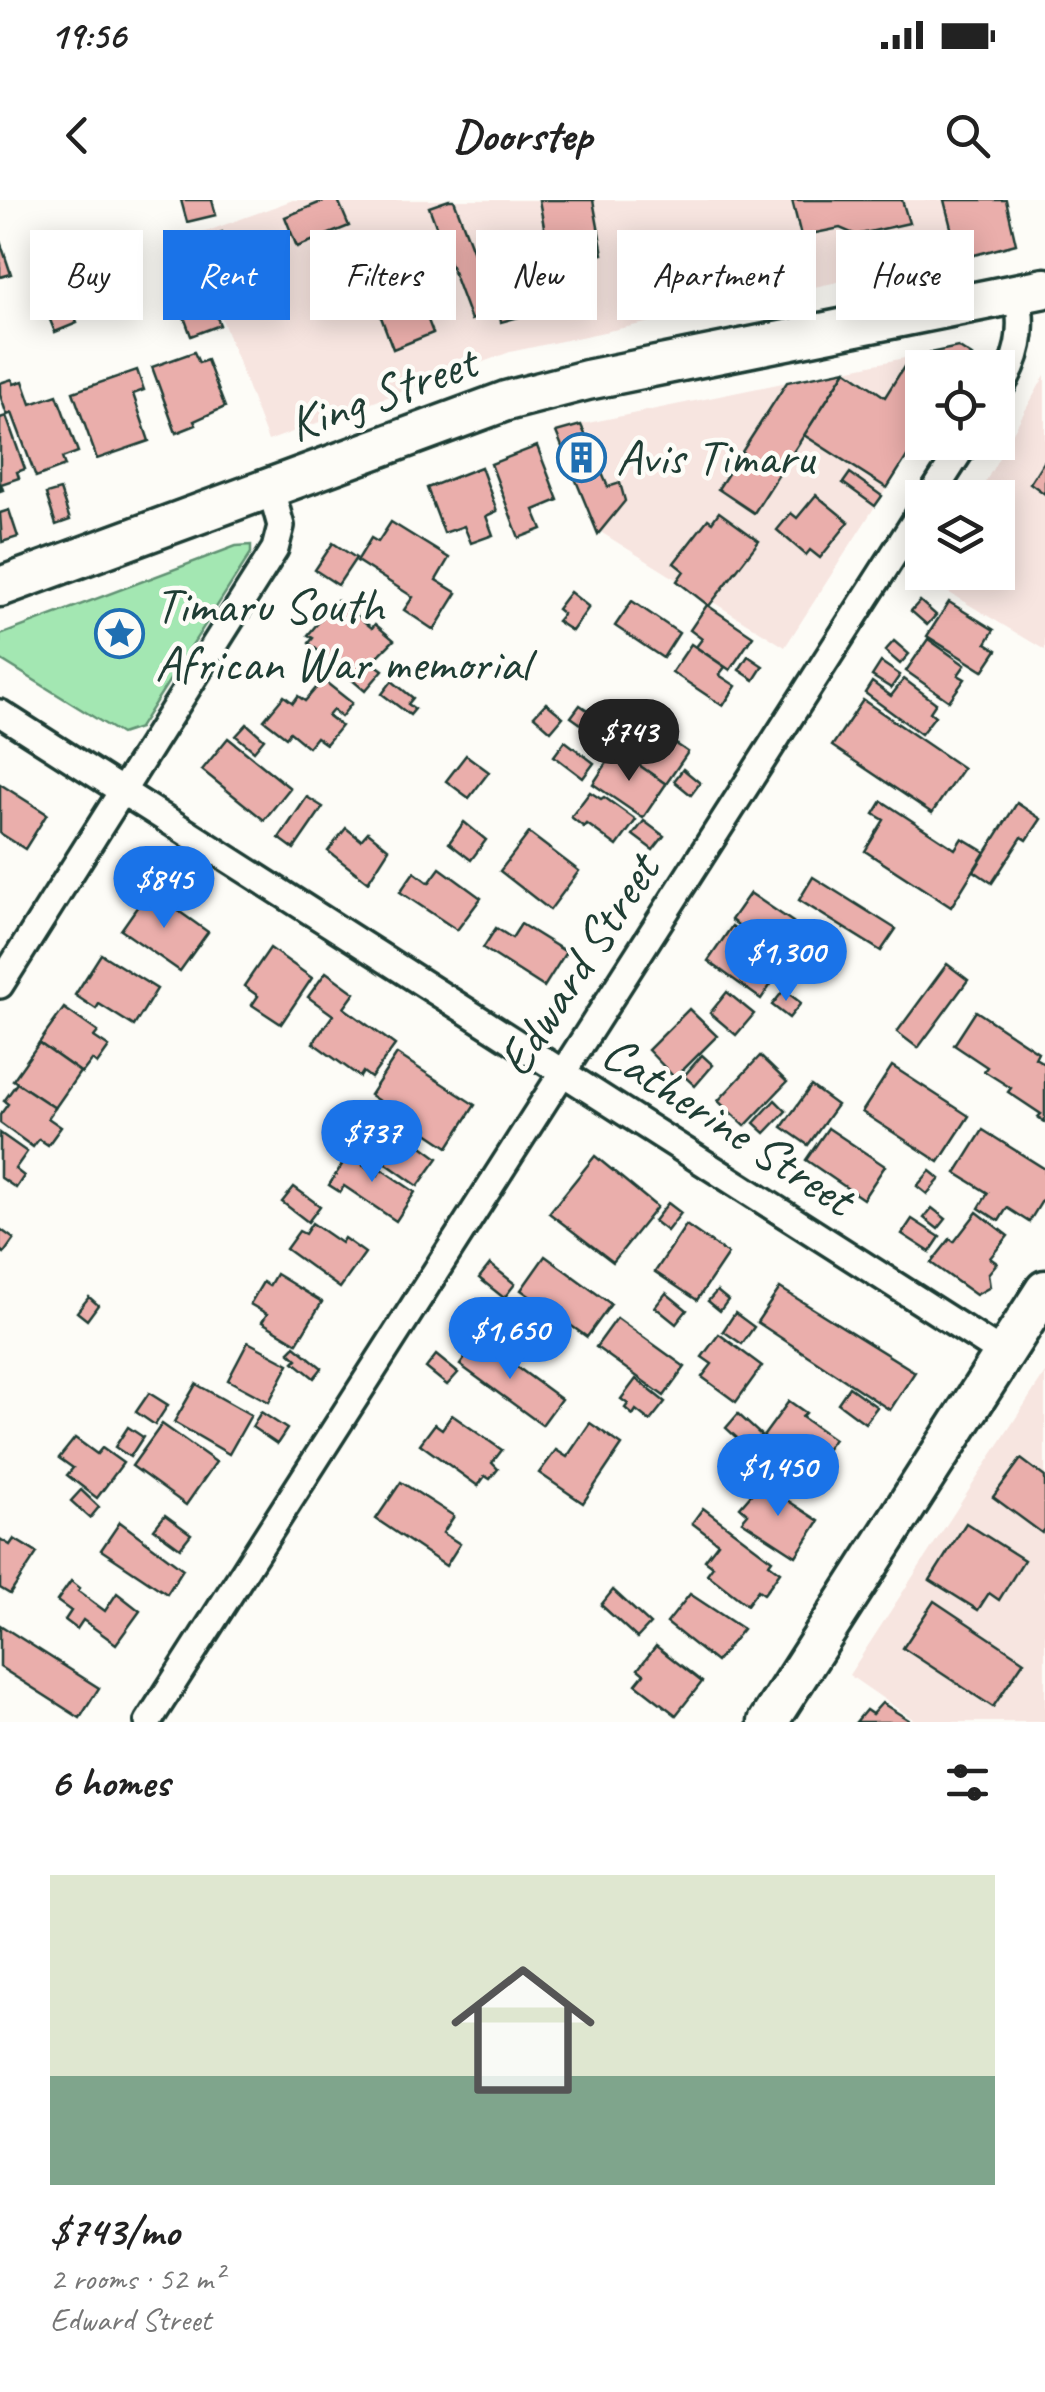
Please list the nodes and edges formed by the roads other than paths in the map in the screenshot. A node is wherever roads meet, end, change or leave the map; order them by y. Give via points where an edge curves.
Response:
1 (1031, 291) edge
2 (1015, 358) edge
3 (270, 486) junction
4 (905, 537) edge
5 (0, 588) edge
6 (0, 712) edge
7 (123, 791) junction
8 (0, 985) edge
9 (563, 1072) junction
10 (1045, 1290) edge
11 (1003, 1354) junction
12 (148, 1722) edge
13 (768, 1722) edge

1 - 2 street
1 - 3 main road, King Street via 546,390
3 - 5 main road, King Street
3 - 7 street via 281,526 275,549
4 - 9 street, Edward Street
6 - 7 street, Catherine Street
7 - 8 street
7 - 9 street, Catherine Street
9 - 11 street, Catherine Street
9 - 12 street, Edward Street
10 - 11 main road
11 - 13 main road

